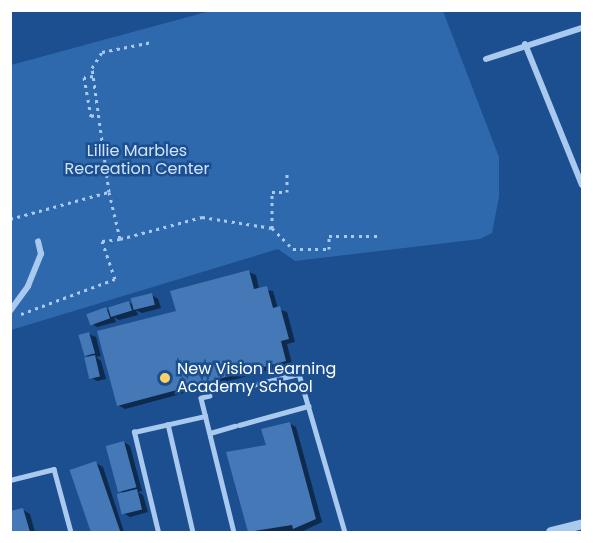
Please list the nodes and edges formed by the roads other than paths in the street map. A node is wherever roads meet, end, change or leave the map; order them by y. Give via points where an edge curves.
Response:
1 (582, 28) edge
2 (525, 44) junction
3 (486, 59) dead end
4 (582, 185) edge
5 (38, 241) dead end
6 (14, 311) edge
7 (235, 389) dead end
8 (210, 396) dead end
9 (308, 406) junction
10 (205, 416) junction
11 (168, 424) junction
12 (210, 433) junction
13 (10, 480) edge
14 (582, 524) edge
15 (71, 532) edge
16 (158, 532) edge
17 (193, 532) edge
18 (234, 532) edge
19 (345, 532) edge
20 (551, 532) edge

1 - 2 street
2 - 3 street
2 - 4 street
5 - 6 street via 41,254
7 - 9 lane via 298,374
8 - 10 lane via 201,398
9 - 12 lane
9 - 19 lane
10 - 11 lane
10 - 12 lane
11 - 16 lane via 134,432
11 - 17 lane
12 - 18 lane
13 - 15 lane via 54,469
14 - 20 street

